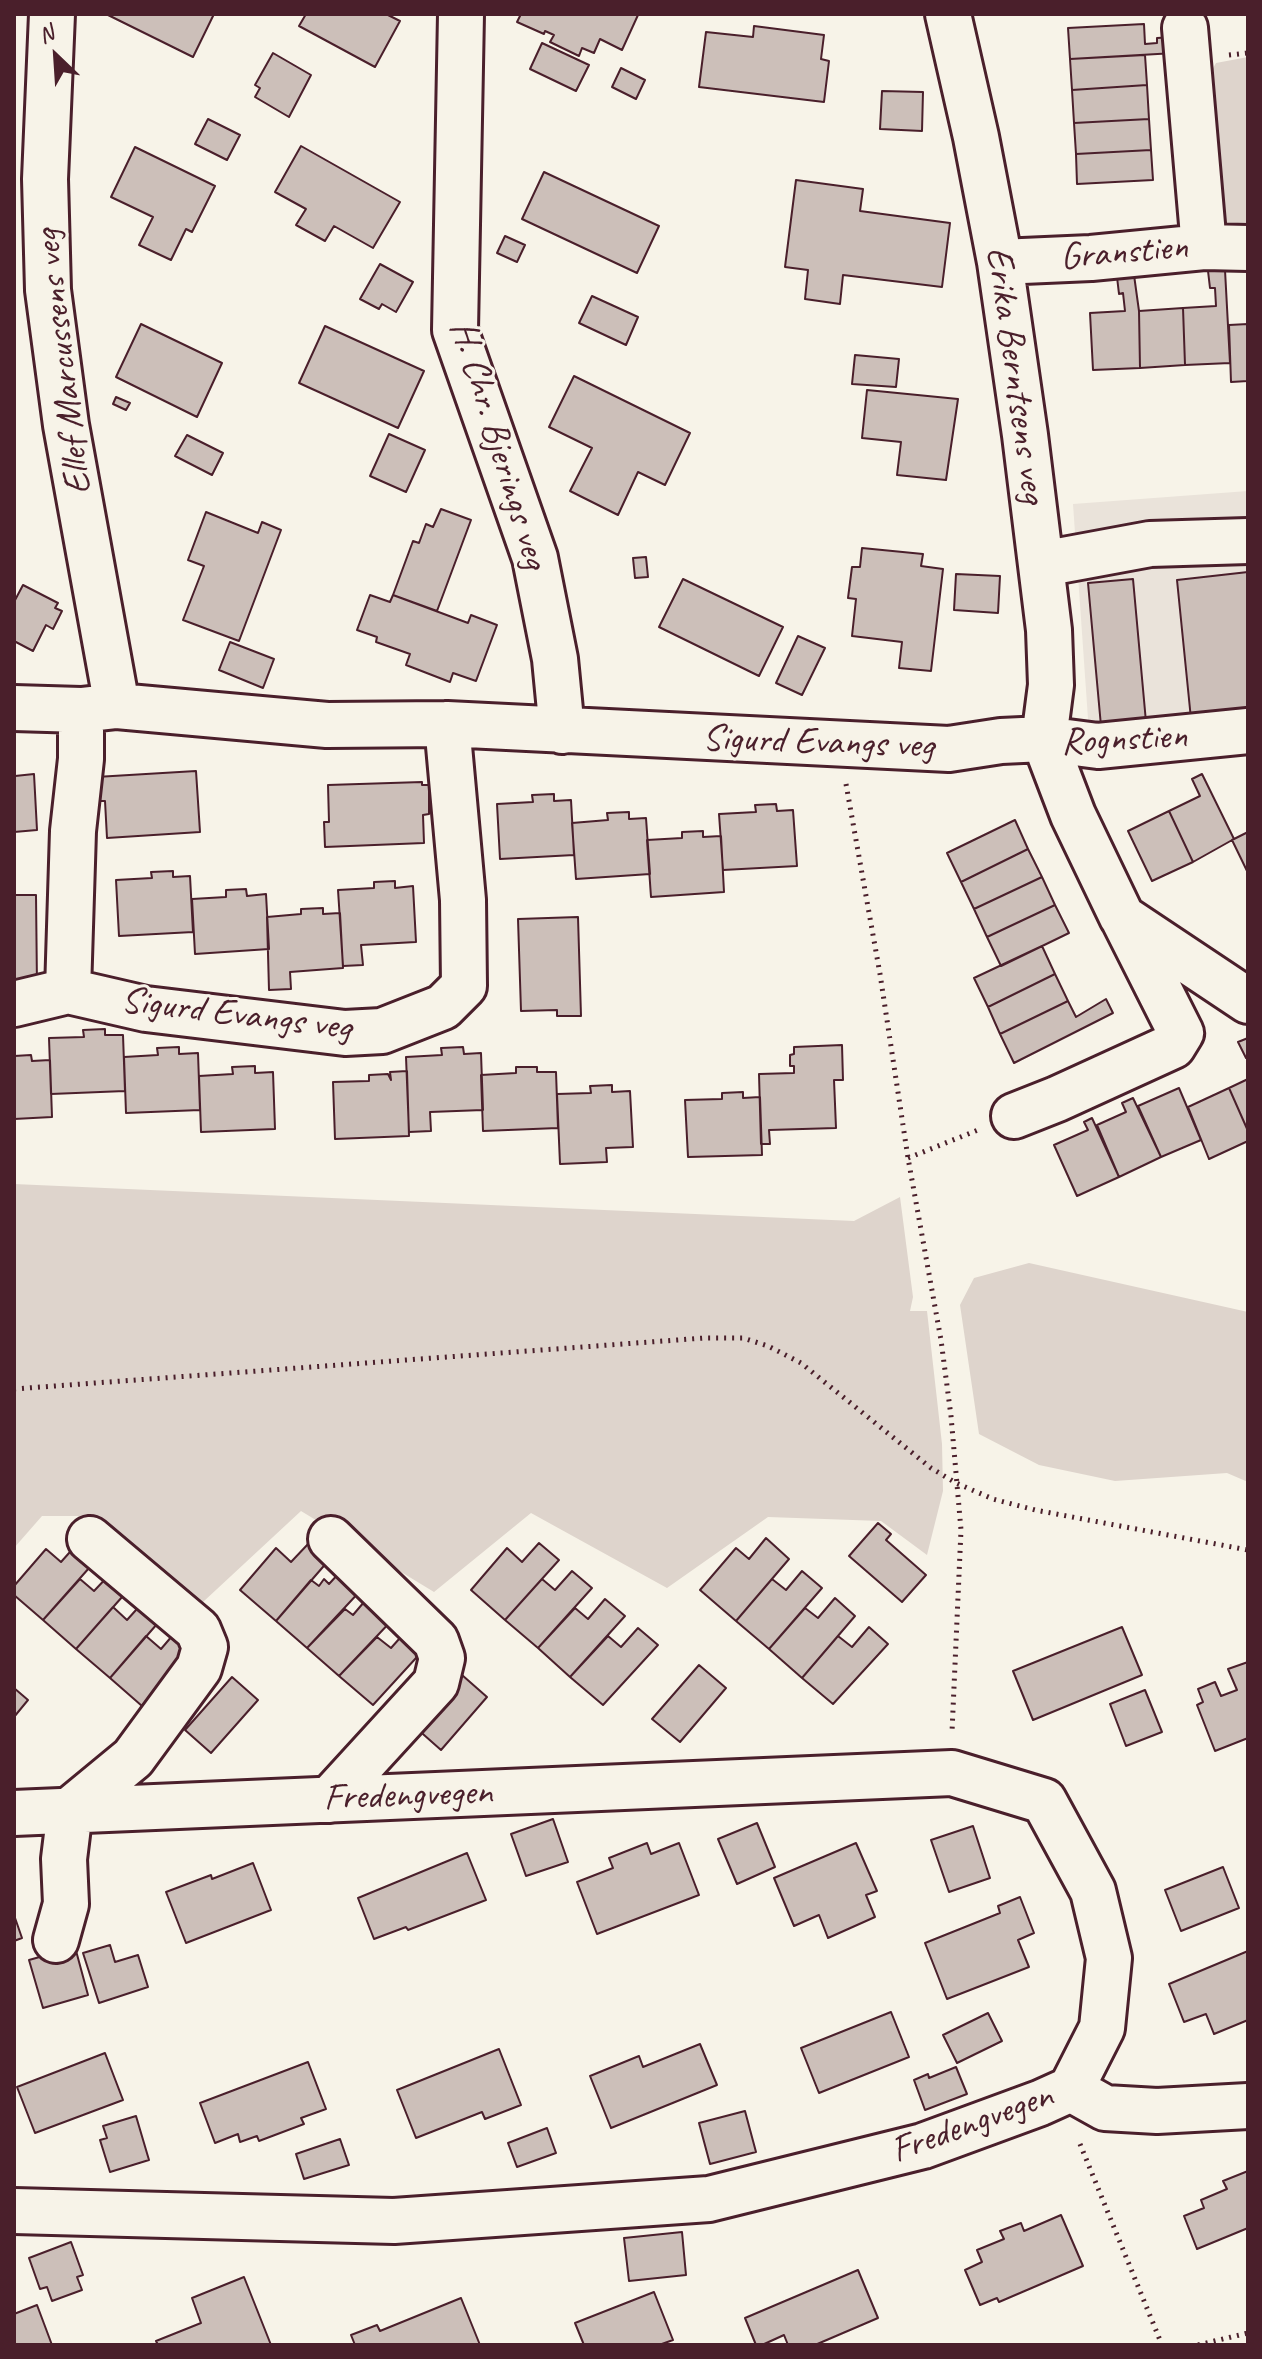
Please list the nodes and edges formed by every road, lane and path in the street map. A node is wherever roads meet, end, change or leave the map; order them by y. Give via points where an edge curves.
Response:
1 (52, 14) edge
2 (461, 14) edge
3 (948, 14) edge
4 (1185, 28) dead end
5 (1204, 247) junction
6 (1248, 248) edge
7 (1000, 262) junction
8 (1248, 541) edge
9 (1042, 564) junction
10 (14, 708) edge
11 (99, 708) junction
12 (447, 724) junction
13 (562, 731) junction
14 (1248, 731) edge
15 (1044, 739) junction
16 (839, 745) junction
17 (1122, 917) junction
18 (68, 991) junction
19 (1248, 1001) edge
20 (14, 1004) edge
21 (1014, 1116) joint
22 (908, 1158) junction
23 (14, 1389) edge
24 (956, 1483) junction
25 (90, 1539) dead end
26 (331, 1539) dead end
27 (1248, 1550) edge
28 (952, 1773) junction
29 (329, 1800) junction
30 (70, 1810) junction
31 (14, 1813) edge
32 (56, 1940) dead end
33 (1071, 2089) junction
34 (1248, 2106) edge
35 (14, 2211) edge
36 (1248, 2333) edge
37 (1162, 2345) edge
38 (1198, 2345) edge

1 - 11 street, Ellef Marcussens veg via 45,179 48,290
2 - 13 street, H. Chr. Bjerings veg via 455,330 535,558 555,659
3 - 7 street, Erika Berntsens veg
4 - 5 street
5 - 6 street, Granstien
5 - 7 street, Granstien
7 - 9 street, Erika Berntsens veg
8 - 9 street via 1150,544
9 - 15 street, Erika Berntsens veg via 1051,685
10 - 11 street, Sigurd Evangs veg
11 - 12 street, Sigurd Evangs veg via 327,725
11 - 18 street, Sigurd Evangs veg via 81,759 73,831
12 - 13 street, Sigurd Evangs veg
12 - 18 street, Sigurd Evangs veg via 463,900 464,986 443,1007 382,1031 345,1033 146,1009
13 - 16 street, Sigurd Evangs veg
14 - 15 street, Rognstien via 1098,746
15 - 16 street, Sigurd Evangs veg via 949,749
15 - 17 street, Rognstien
16 - 22 path
17 - 19 street
17 - 21 street, Rognstien via 1181,1033 1173,1046
18 - 20 street, Sigurd Evangs veg
21 - 22 path
22 - 24 path via 941,1340
23 - 24 path via 743,1338 801,1363
24 - 27 path via 1035,1510
24 - 28 path via 961,1530
25 - 30 street via 198,1630 205,1647 199,1668 133,1758
26 - 29 street via 436,1641 442,1658 436,1683
28 - 29 street, Fredengvegen
28 - 33 street, Fredengvegen via 1044,1801 1093,1891 1109,1958 1102,2028
29 - 30 street, Fredengvegen
30 - 31 street, Fredengvegen
30 - 32 street via 66,1904
33 - 34 street via 1105,2108
33 - 35 street, Fredengvegen via 923,2146 709,2199 394,2221
33 - 37 path via 1074,2130
36 - 38 path

